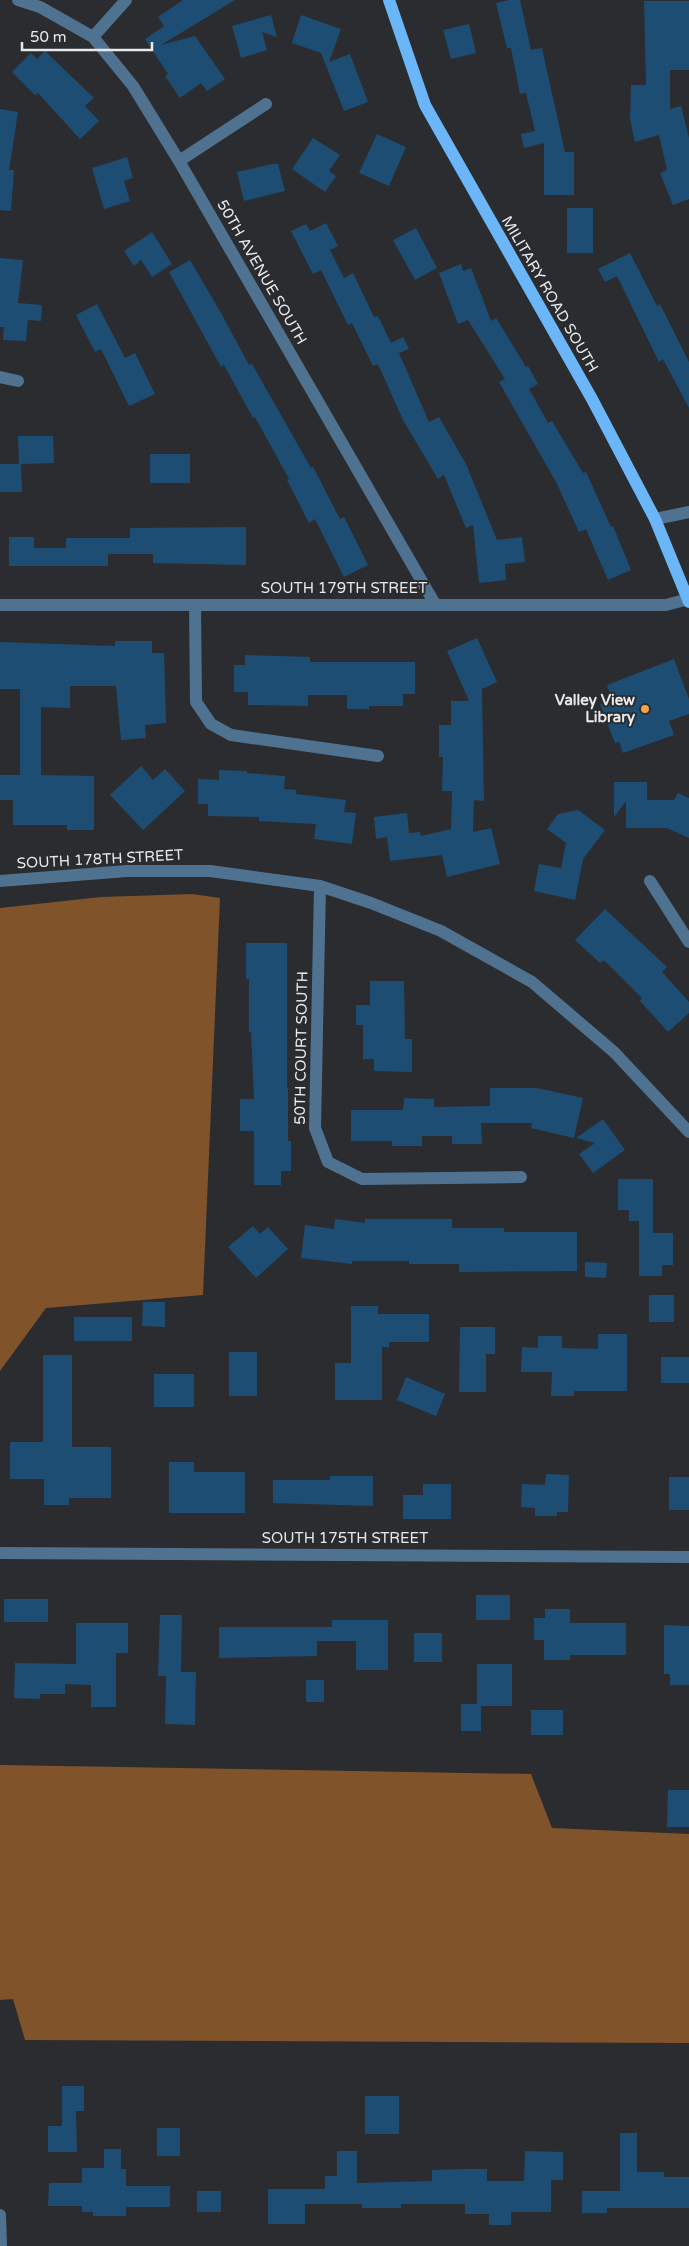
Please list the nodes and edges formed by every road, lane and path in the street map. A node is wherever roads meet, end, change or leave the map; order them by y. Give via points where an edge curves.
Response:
1 (18, 0) edge
2 (126, 0) edge
3 (389, 0) edge
4 (94, 37) junction
5 (266, 104) dead end
6 (179, 161) junction
7 (0, 377) edge
8 (18, 381) dead end
9 (689, 512) edge
10 (655, 519) junction
11 (688, 601) edge
12 (435, 604) junction
13 (0, 605) edge
14 (195, 606) junction
15 (378, 756) dead end
16 (0, 881) edge
17 (650, 881) dead end
18 (320, 886) junction
19 (689, 942) edge
20 (689, 1132) edge
21 (521, 1177) dead end
22 (0, 1553) edge
23 (689, 1556) edge
24 (0, 2214) edge
25 (1, 2246) edge

1 - 4 street, 50TH AVENUE SOUTH via 40,7
2 - 4 street
3 - 10 main road, MILITARY ROAD SOUTH via 425,105 592,399
4 - 6 street, 50TH AVENUE SOUTH via 133,86
5 - 6 street
6 - 12 street, 50TH AVENUE SOUTH
7 - 8 street
9 - 10 street
10 - 11 main road, MILITARY ROAD SOUTH
11 - 12 street, SOUTH 179TH STREET via 666,606
12 - 14 street, SOUTH 179TH STREET
13 - 14 street, SOUTH 179TH STREET
14 - 15 street via 196,702 211,724 231,735
16 - 18 street, SOUTH 178TH STREET via 172,870 210,871
17 - 19 street
18 - 20 street, SOUTH 178TH STREET via 441,931 532,982 614,1052
18 - 21 street, 50TH COURT SOUTH via 315,1128 328,1162 362,1178
22 - 23 street, SOUTH 175TH STREET
24 - 25 street

